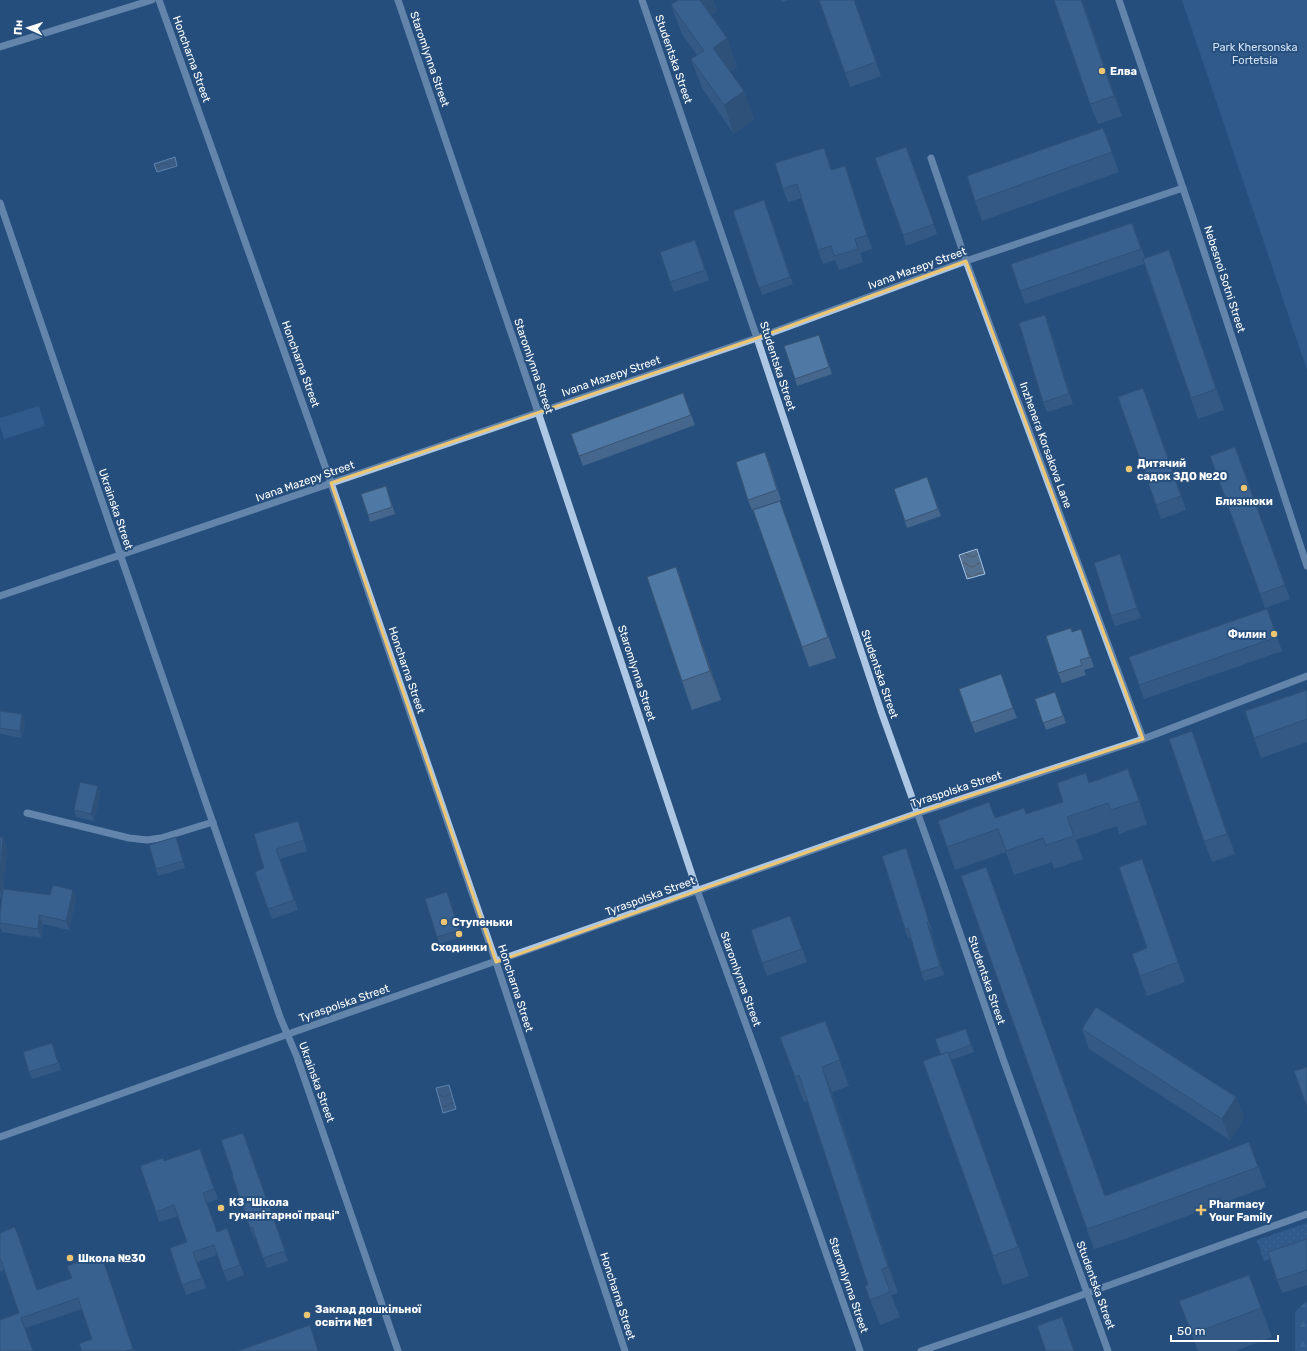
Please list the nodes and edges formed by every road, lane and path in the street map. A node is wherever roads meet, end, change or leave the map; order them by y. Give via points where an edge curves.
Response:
1 (152, 0) edge
2 (159, 0) edge
3 (398, 0) edge
4 (642, 0) edge
5 (1120, 0) edge
6 (0, 47) edge
7 (931, 158) dead end
8 (1183, 188) junction
9 (0, 202) edge
10 (966, 261) junction
11 (758, 338) junction
12 (538, 412) junction
13 (332, 483) junction
14 (120, 554) junction
15 (1307, 566) edge
16 (0, 596) edge
17 (1307, 676) edge
18 (1143, 739) junction
19 (27, 813) dead end
20 (918, 813) junction
21 (213, 822) junction
22 (697, 890) junction
23 (496, 962) junction
24 (287, 1035) junction
25 (0, 1137) edge
26 (1307, 1214) edge
27 (1088, 1292) junction
28 (398, 1351) edge
29 (625, 1351) edge
30 (860, 1351) edge
31 (921, 1351) edge
32 (1108, 1351) edge

1 - 6 street
2 - 13 street, Honcharna Street
3 - 12 street, Staromlynna Street
4 - 11 street, Studentska Street
5 - 8 street, Nebesnoi Sotni Street
7 - 10 street, Inzhenera Korsakova Lane
8 - 10 street, Ivana Mazepy Street
8 - 15 street, Nebesnoi Sotni Street
9 - 14 street, Ukrainska Street
10 - 11 street, Ivana Mazepy Street
10 - 18 street, Inzhenera Korsakova Lane
11 - 12 street, Ivana Mazepy Street
11 - 20 street, Studentska Street via 878,703
12 - 13 street, Ivana Mazepy Street
12 - 22 street, Staromlynna Street
13 - 14 street, Ivana Mazepy Street
13 - 23 street, Honcharna Street
14 - 16 street, Ivana Mazepy Street
14 - 21 street, Ukrainska Street
17 - 18 street, Tyraspolska Street
18 - 20 street, Tyraspolska Street
19 - 21 street via 147,840
20 - 22 street, Tyraspolska Street
20 - 27 street, Studentska Street via 1002,1056
21 - 24 street, Ukrainska Street
22 - 23 street, Tyraspolska Street
22 - 30 street, Staromlynna Street
23 - 24 street, Tyraspolska Street
23 - 29 street, Honcharna Street
24 - 25 street, Tyraspolska Street
24 - 28 street, Ukrainska Street via 297,1057
26 - 27 street
27 - 31 street
27 - 32 street, Studentska Street

